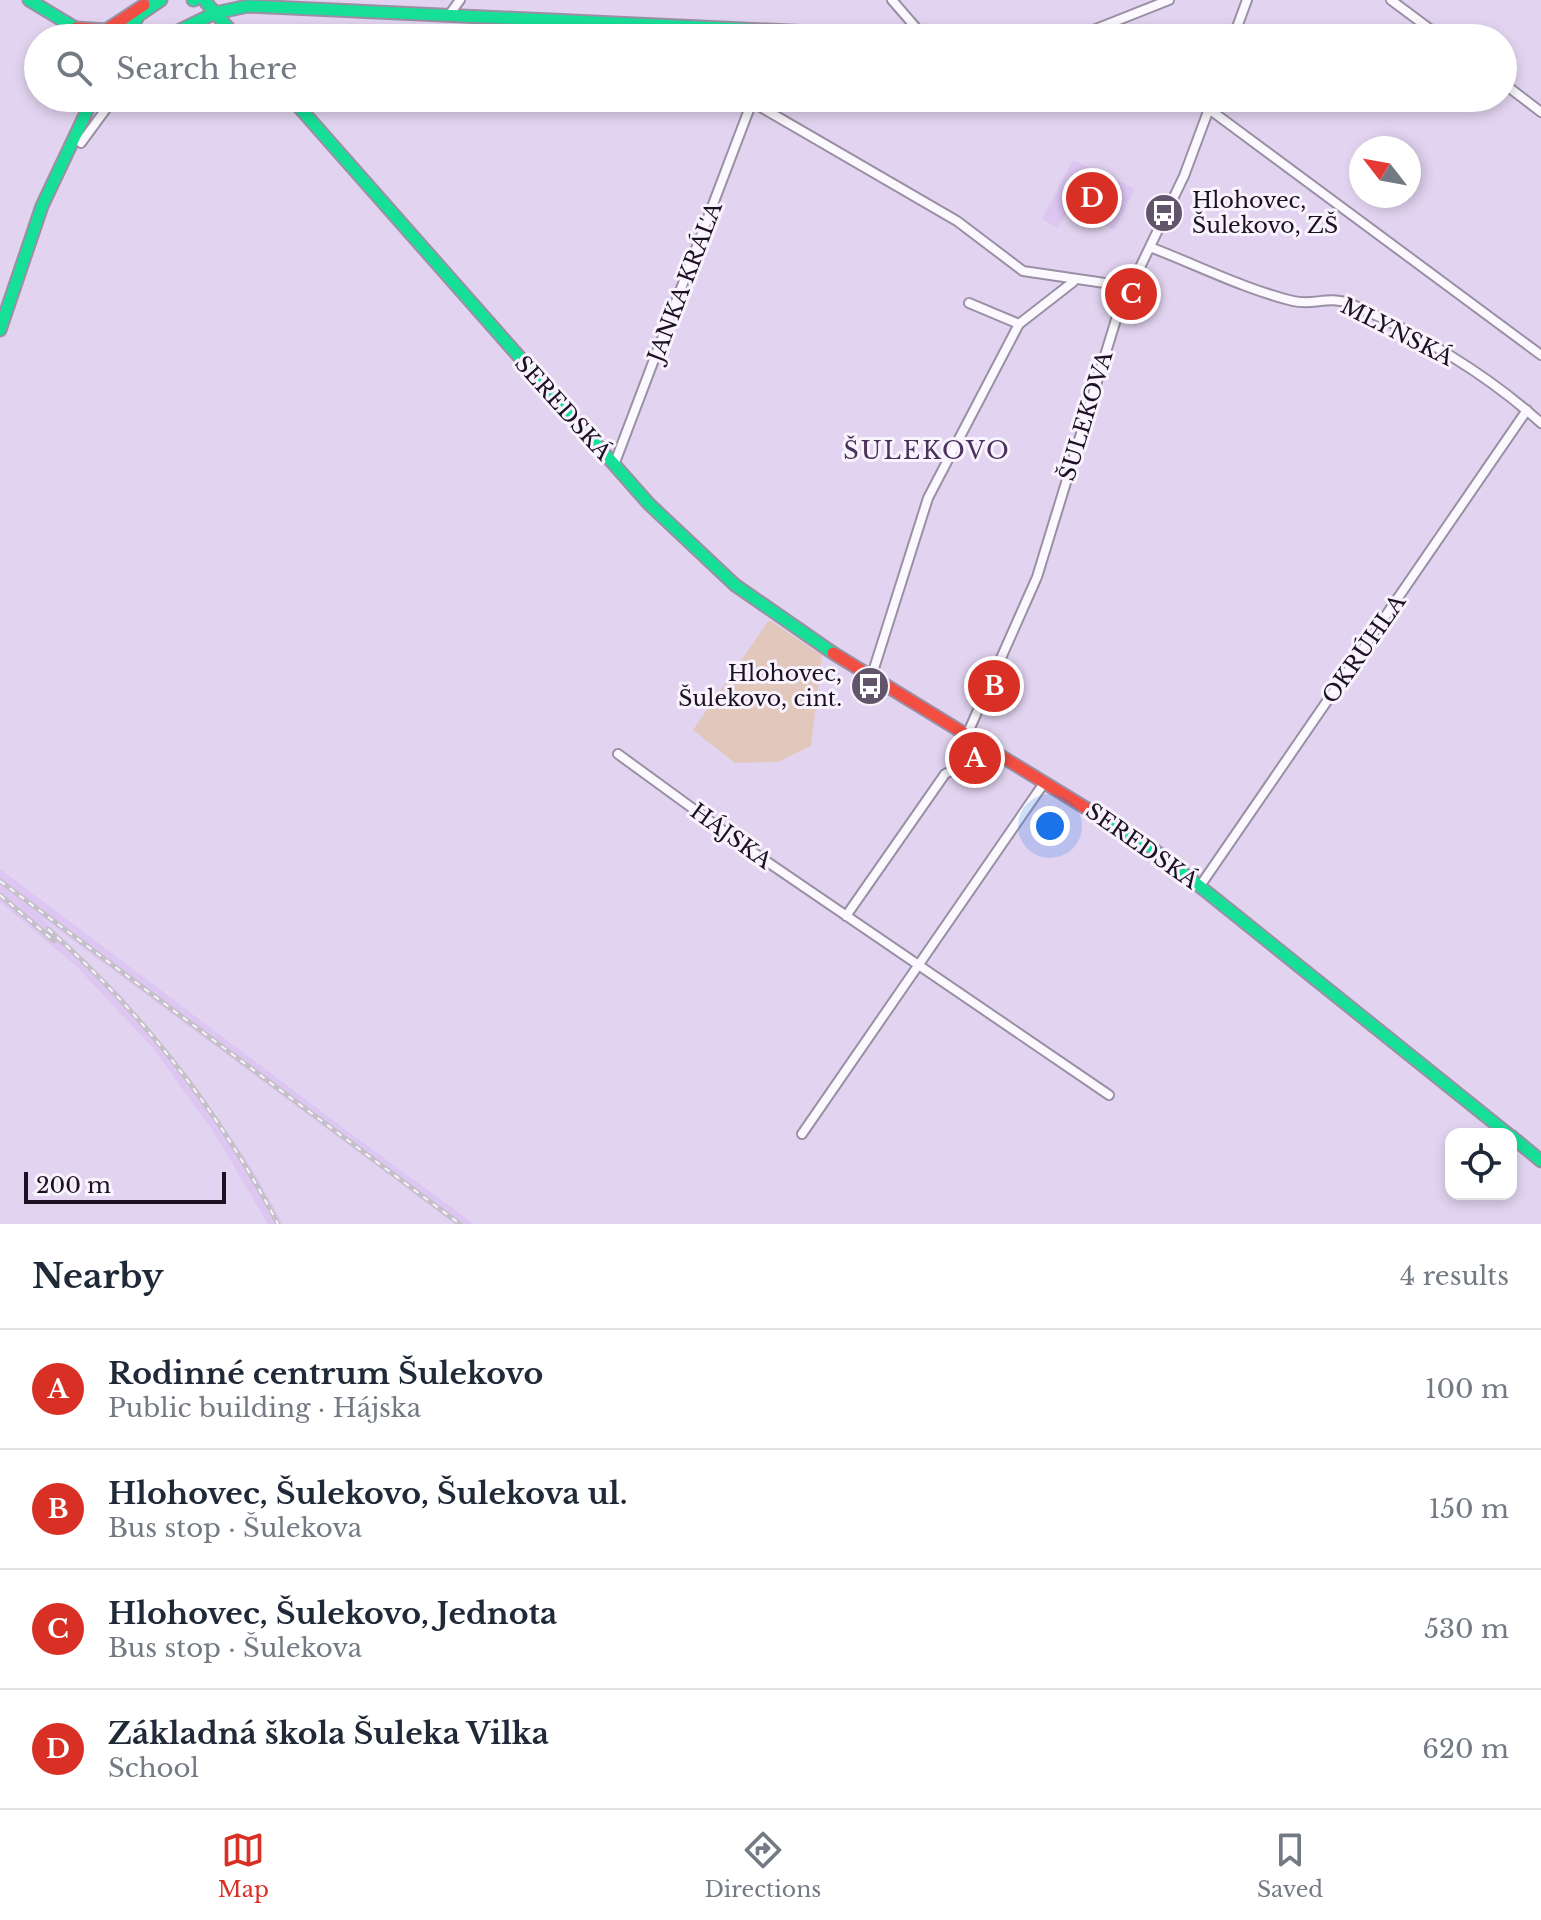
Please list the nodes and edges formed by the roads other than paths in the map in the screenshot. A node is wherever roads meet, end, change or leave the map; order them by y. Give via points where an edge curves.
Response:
1 (29, 0) edge
2 (161, 0) edge
3 (193, 0) edge
4 (204, 0) edge
5 (460, 0) edge
6 (892, 0) edge
7 (1169, 0) edge
8 (1247, 0) edge
9 (1391, 0) edge
10 (1156, 2) edge
11 (143, 7) edge
12 (215, 13) junction
13 (449, 15) junction
14 (69, 24) edge
15 (116, 24) edge
16 (193, 24) edge
17 (225, 24) edge
18 (603, 24) edge
19 (913, 24) edge
20 (1105, 24) edge
21 (1238, 24) edge
22 (1423, 24) edge
23 (1517, 94) edge
24 (86, 112) edge
25 (104, 112) edge
26 (303, 112) edge
27 (747, 112) edge
28 (772, 112) edge
29 (1208, 112) edge
30 (1213, 112) edge
31 (1541, 112) edge
32 (81, 143) dead end
33 (1150, 247) junction
34 (1073, 281) junction
35 (1132, 287) junction
36 (969, 303) dead end
37 (1019, 324) junction
38 (0, 329) edge
39 (1541, 355) edge
40 (1527, 410) junction
41 (1541, 423) edge
42 (614, 465) junction
43 (871, 678) junction
44 (970, 740) junction
45 (618, 754) dead end
46 (1044, 783) junction
47 (1200, 886) junction
48 (846, 916) junction
49 (919, 966) junction
50 (1109, 1095) dead end
51 (1501, 1128) edge
52 (802, 1134) dead end
53 (1517, 1141) edge
54 (1541, 1161) edge

1 - 14 street
2 - 11 street
3 - 12 street
4 - 12 street
5 - 13 street
6 - 19 street
7 - 10 street
8 - 21 street
9 - 22 street
10 - 20 street
11 - 15 street
12 - 13 street via 248,6
12 - 16 street
12 - 17 street
13 - 18 street
23 - 31 street
24 - 38 street via 42,206
25 - 32 street
26 - 42 street, SEREDSKÁ
27 - 42 street, JANKA KRÁĽA
28 - 34 street via 957,221 1023,271
29 - 33 street, ŠULEKOVA
30 - 39 street
33 - 35 street, ŠULEKOVA
33 - 40 street, MLYNSKÁ via 1281,298 1308,305 1326,298 1348,303 1425,342
34 - 35 street
34 - 37 street
35 - 44 street, ŠULEKOVA via 1097,377 1037,577
36 - 37 street
37 - 43 street via 928,498
40 - 41 street, MLYNSKÁ
40 - 47 street, OKRÚHLA
42 - 43 street, SEREDSKÁ via 735,585
43 - 44 street, SEREDSKÁ
44 - 46 street, SEREDSKÁ
44 - 48 street via 959,767 945,774
45 - 48 street, HÁJSKA
46 - 47 street, SEREDSKÁ via 1118,824
46 - 49 street
47 - 51 street, SEREDSKÁ
48 - 49 street, HÁJSKA
49 - 50 street, HÁJSKA
49 - 52 street
53 - 54 street, SEREDSKÁ

